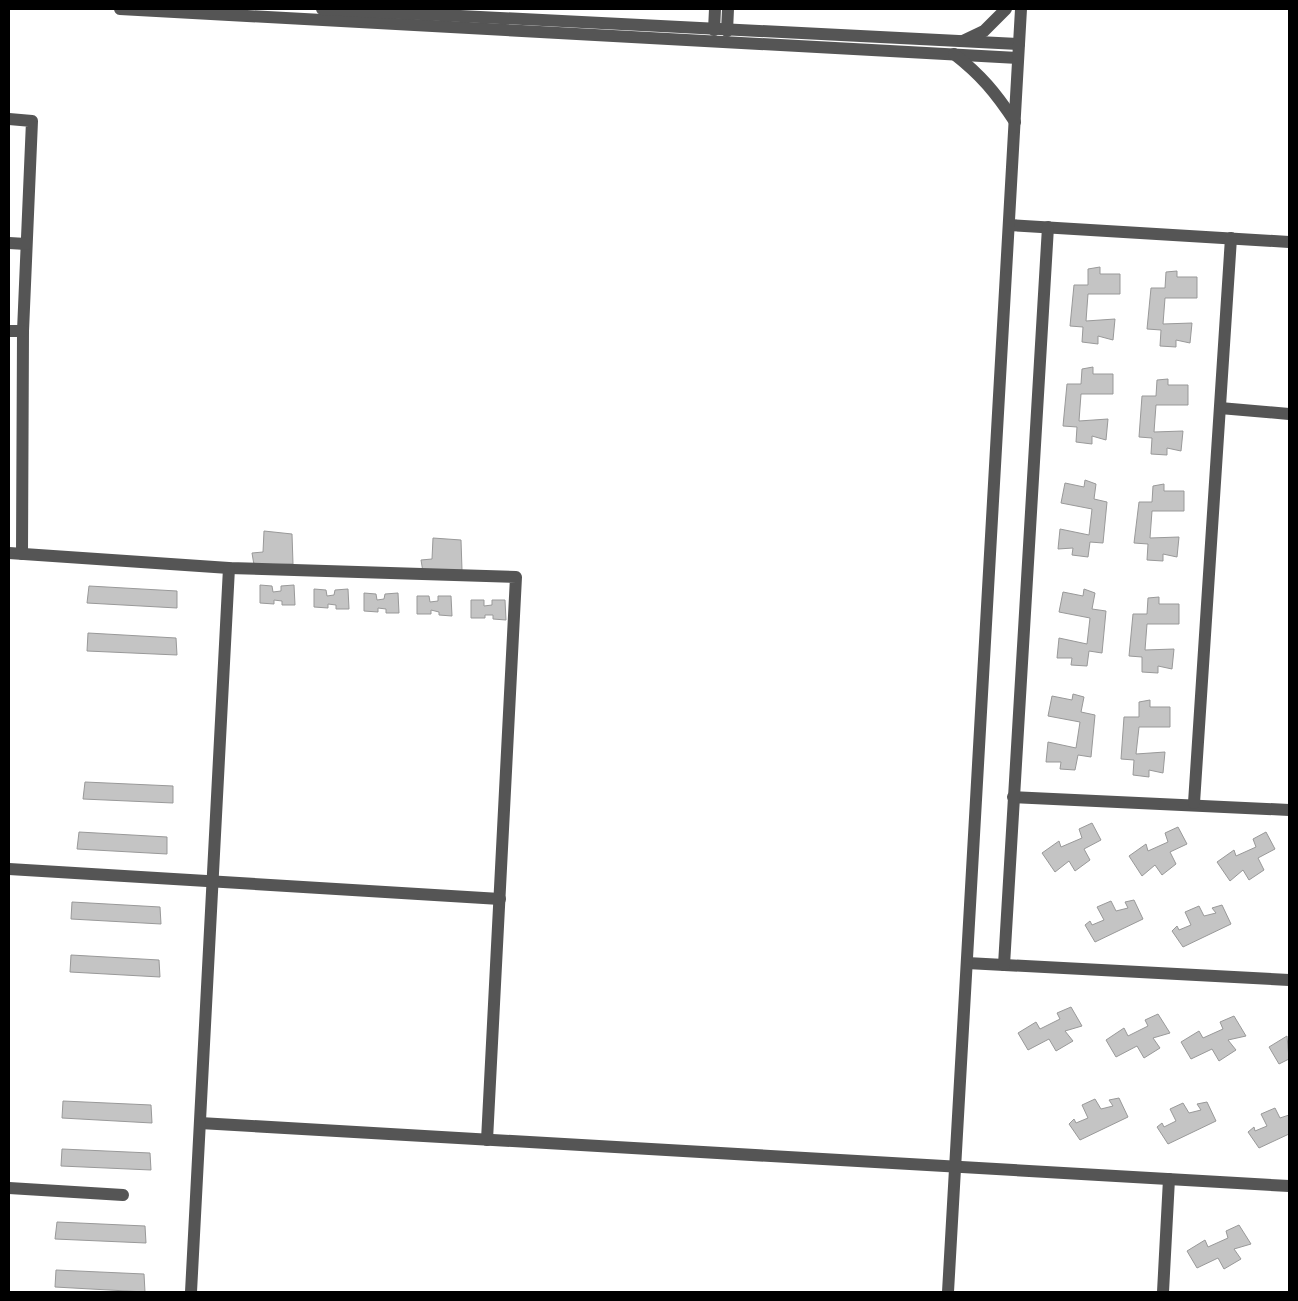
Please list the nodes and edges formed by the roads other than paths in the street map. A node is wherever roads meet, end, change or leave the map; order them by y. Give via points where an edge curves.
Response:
1 (120, 9) edge
2 (322, 9) edge
3 (715, 9) edge
4 (728, 9) edge
5 (1006, 9) edge
6 (1021, 9) edge
7 (714, 30) junction
8 (728, 31) junction
9 (961, 42) junction
10 (1019, 44) junction
11 (954, 54) junction
12 (1018, 58) junction
13 (9, 119) edge
14 (1015, 122) junction
15 (1009, 225) junction
16 (1048, 227) junction
17 (1231, 238) junction
18 (1289, 242) edge
19 (9, 243) edge
20 (26, 244) junction
21 (9, 330) edge
22 (23, 331) junction
23 (1220, 408) junction
24 (1289, 414) edge
25 (9, 553) edge
26 (22, 554) junction
27 (230, 568) junction
28 (1013, 796) junction
29 (1194, 803) junction
30 (1289, 810) edge
31 (9, 869) edge
32 (213, 879) junction
33 (500, 898) junction
34 (967, 963) junction
35 (1004, 964) junction
36 (1289, 980) edge
37 (200, 1123) junction
38 (487, 1140) junction
39 (956, 1167) junction
40 (1169, 1179) junction
41 (1289, 1186) edge
42 (9, 1188) edge
43 (123, 1195) dead end
44 (191, 1292) edge
45 (948, 1292) edge
46 (1163, 1292) edge

1 - 11 street
2 - 7 street
3 - 7 street
4 - 8 street
5 - 9 street via 984,31
6 - 10 street
7 - 8 street
8 - 9 street
9 - 10 street
10 - 12 street
11 - 12 street
11 - 14 street via 995,92
12 - 14 street
13 - 20 street via 32,121
14 - 15 street
15 - 16 street
15 - 34 street
16 - 17 street
16 - 28 street
17 - 18 street
17 - 23 street
19 - 20 street
20 - 22 street
21 - 22 street
22 - 26 street
23 - 24 street
23 - 29 street
25 - 26 street
26 - 27 street
27 - 32 street
27 - 33 street via 516,577
28 - 29 street
28 - 35 street
29 - 30 street
31 - 32 street
32 - 33 street
32 - 37 street
33 - 38 street
34 - 35 street
34 - 39 street
35 - 36 street
37 - 38 street
37 - 44 street
38 - 39 street
39 - 40 street
39 - 45 street
40 - 41 street
40 - 46 street
42 - 43 street

